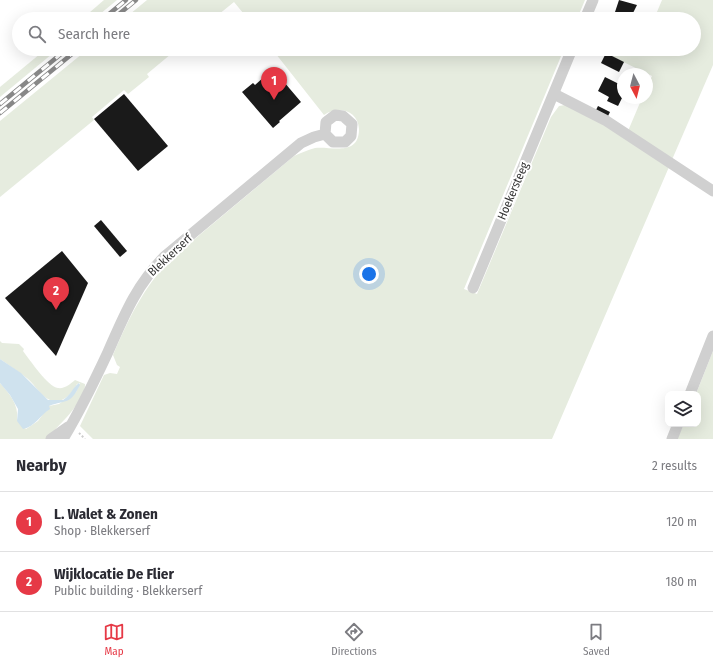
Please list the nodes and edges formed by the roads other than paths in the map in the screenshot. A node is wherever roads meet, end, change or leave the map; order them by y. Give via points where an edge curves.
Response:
1 (593, 0) edge
2 (588, 12) edge
3 (569, 56) edge
4 (554, 94) junction
5 (325, 134) dead end
6 (713, 191) edge
7 (473, 288) dead end
8 (713, 336) edge
9 (691, 391) edge
10 (72, 425) junction
11 (677, 427) edge
12 (52, 439) edge
13 (63, 439) edge
14 (672, 439) edge

1 - 2 street
3 - 4 street, Hoekersteeg
4 - 6 street via 605,120
4 - 7 street, Hoekersteeg
5 - 10 street, Blekkerserf via 301,143 164,257 152,270 133,296
8 - 9 street
10 - 12 street, Blekkerserf
10 - 13 street, Blekkerserf
11 - 14 street

